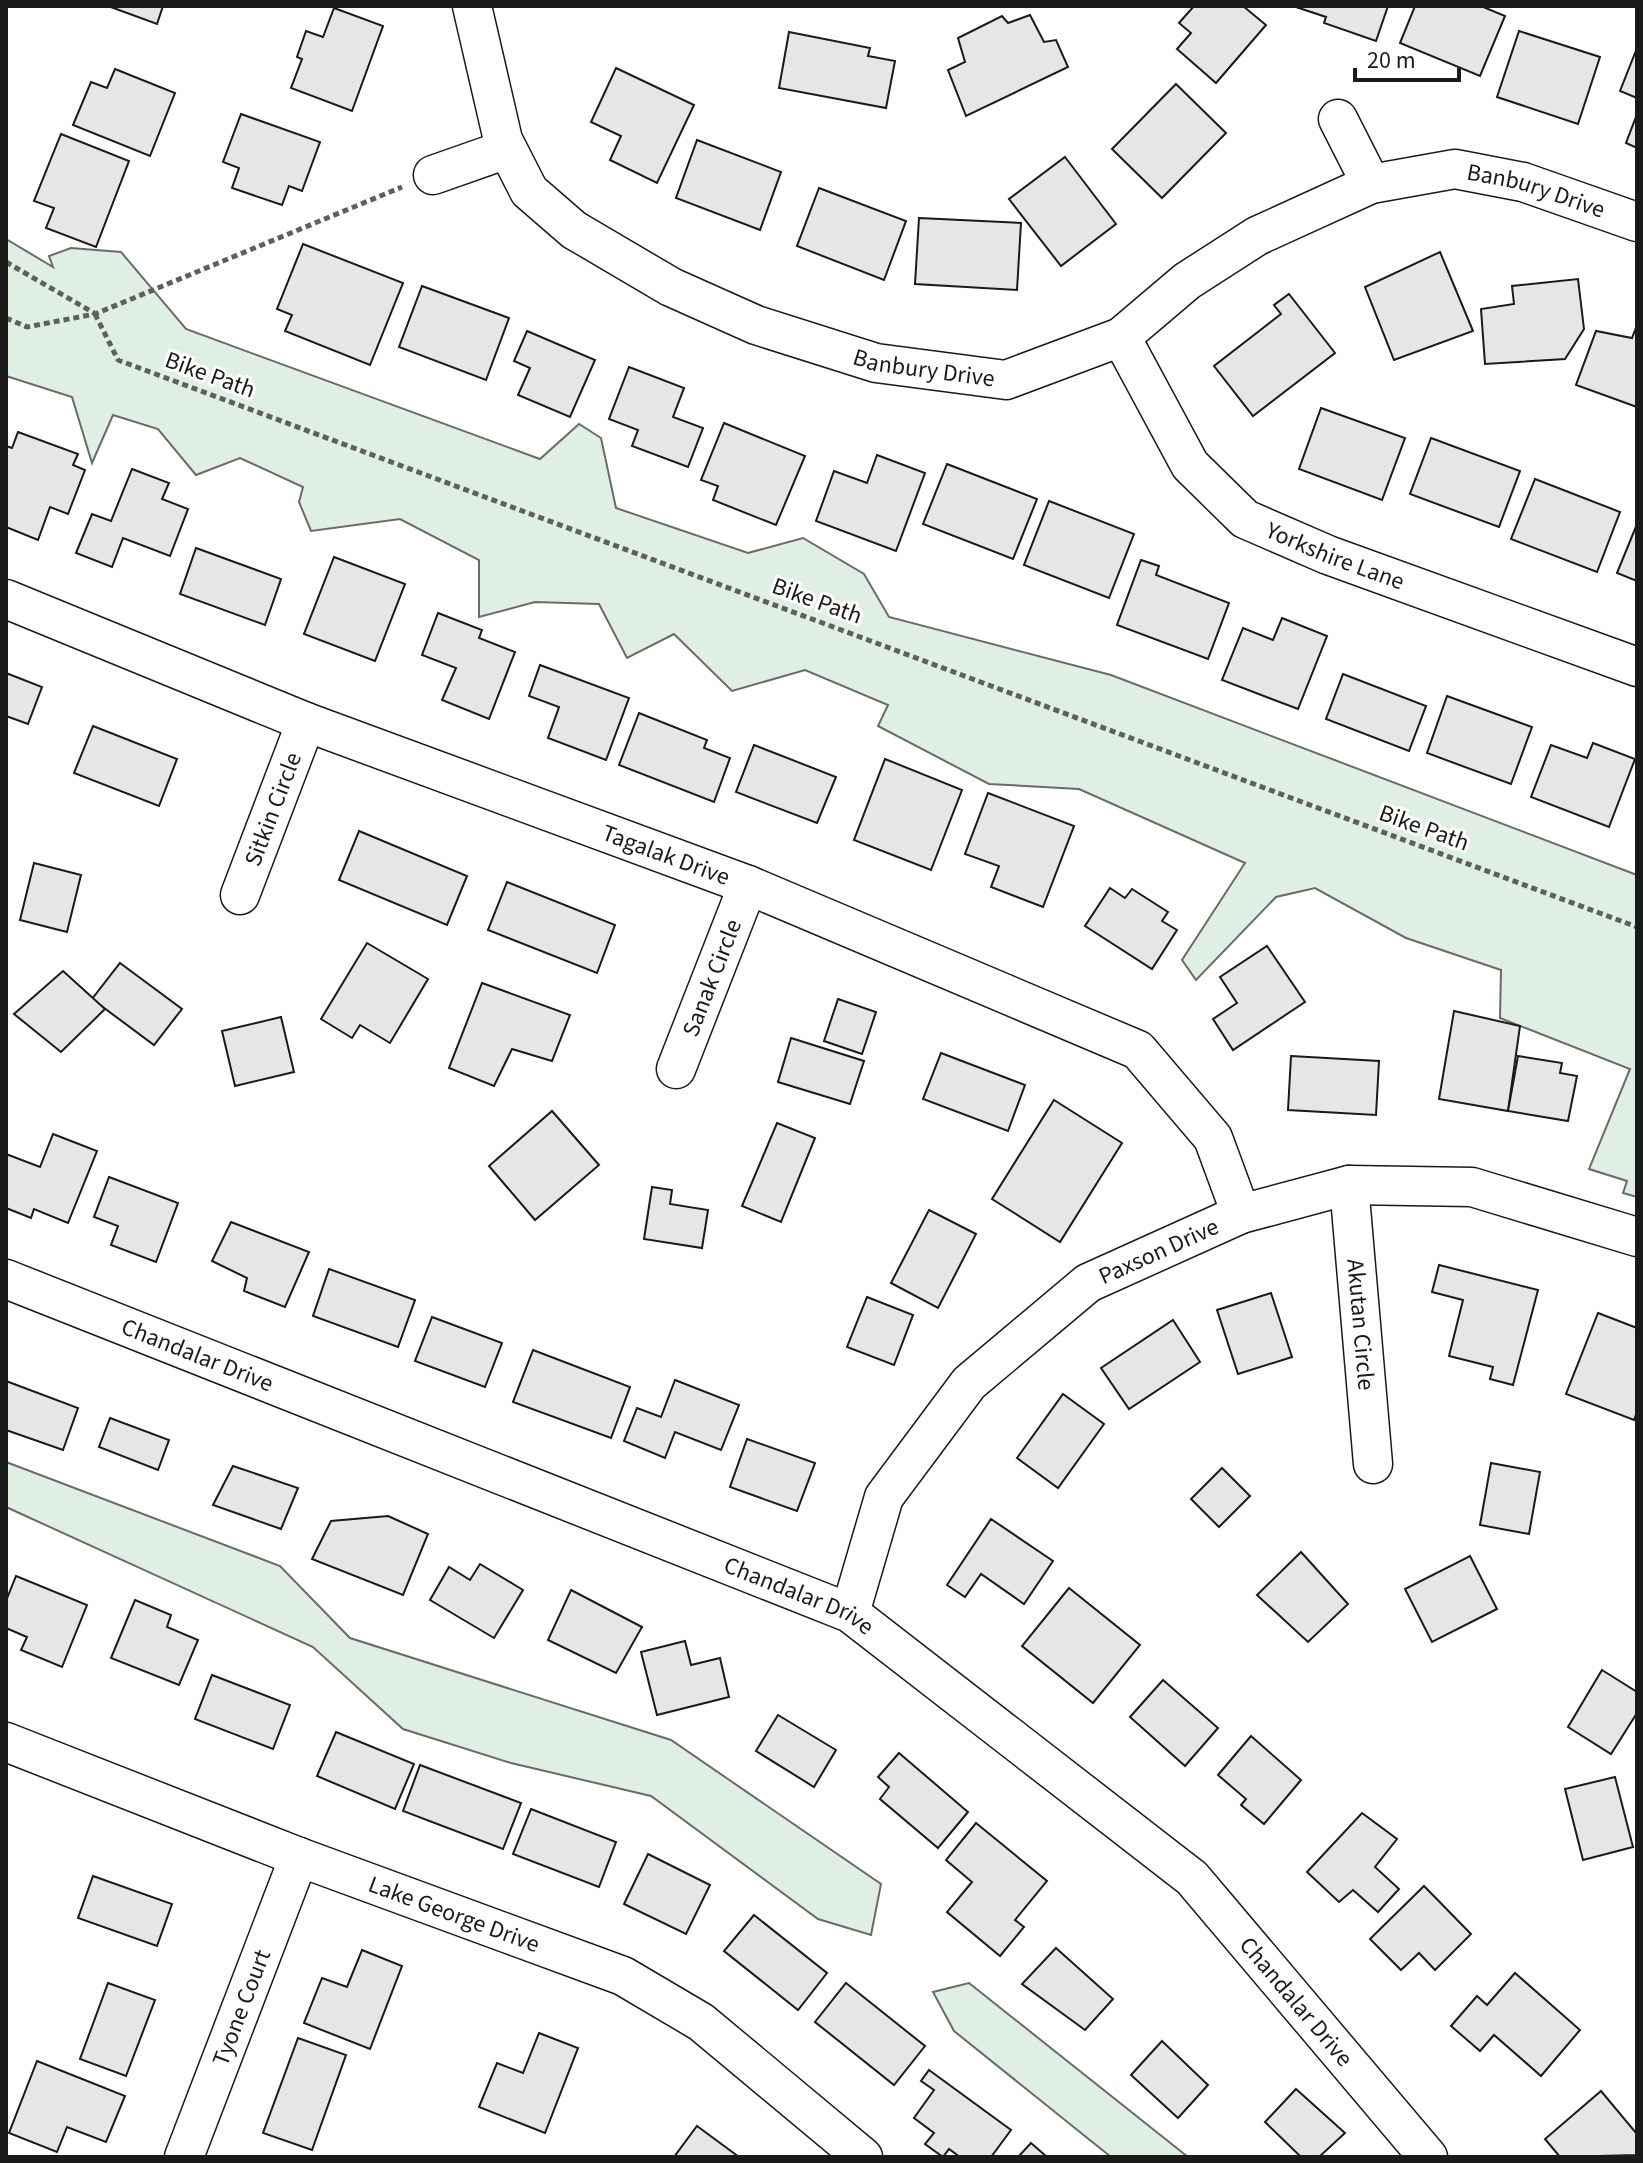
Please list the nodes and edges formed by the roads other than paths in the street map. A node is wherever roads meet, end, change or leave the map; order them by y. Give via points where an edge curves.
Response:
1 (472, 6) edge
2 (1338, 119) dead end
3 (507, 149) junction
4 (433, 175) road end
5 (1371, 184) junction
6 (1637, 222) edge
7 (1121, 337) junction
8 (6, 599) edge
9 (1637, 667) edge
10 (306, 722) junction
11 (748, 885) junction
12 (240, 895) dead end
13 (676, 1069) dead end
14 (1349, 1185) junction
15 (1241, 1214) junction
16 (1637, 1237) edge
17 (6, 1279) edge
18 (1373, 1464) dead end
19 (850, 1613) junction
20 (6, 1742) edge
21 (299, 1857) junction
22 (857, 2155) edge
23 (184, 2157) edge
24 (1428, 2157) edge

1 - 3 street, Banbury Drive
2 - 5 street
3 - 4 street
3 - 7 street, Banbury Drive via 529,191 574,230 671,287 756,325 876,363 1006,380
5 - 6 street, Banbury Drive via 1455,169 1523,182
5 - 7 street, Banbury Drive via 1257,236 1187,281
7 - 9 street, Yorkshire Lane via 1190,465 1245,519 1328,555
8 - 10 street, Tagalak Drive
10 - 11 street, Tagalak Drive
10 - 12 street, Sitkin Circle
11 - 13 street, Sanak Circle
11 - 15 street, Tagalak Drive via 1138,1050 1213,1138
14 - 15 street, Paxson Drive
14 - 16 street, Paxson Drive via 1472,1187
14 - 18 street, Akutan Circle
15 - 19 street, Paxson Drive via 1088,1283 969,1383 884,1497
17 - 19 street, Chandalar Drive
19 - 24 street, Chandalar Drive via 1192,1878
20 - 21 street, Lake George Drive
21 - 22 street, Lake George Drive via 623,1976 701,2022
21 - 23 street, Tyone Court

